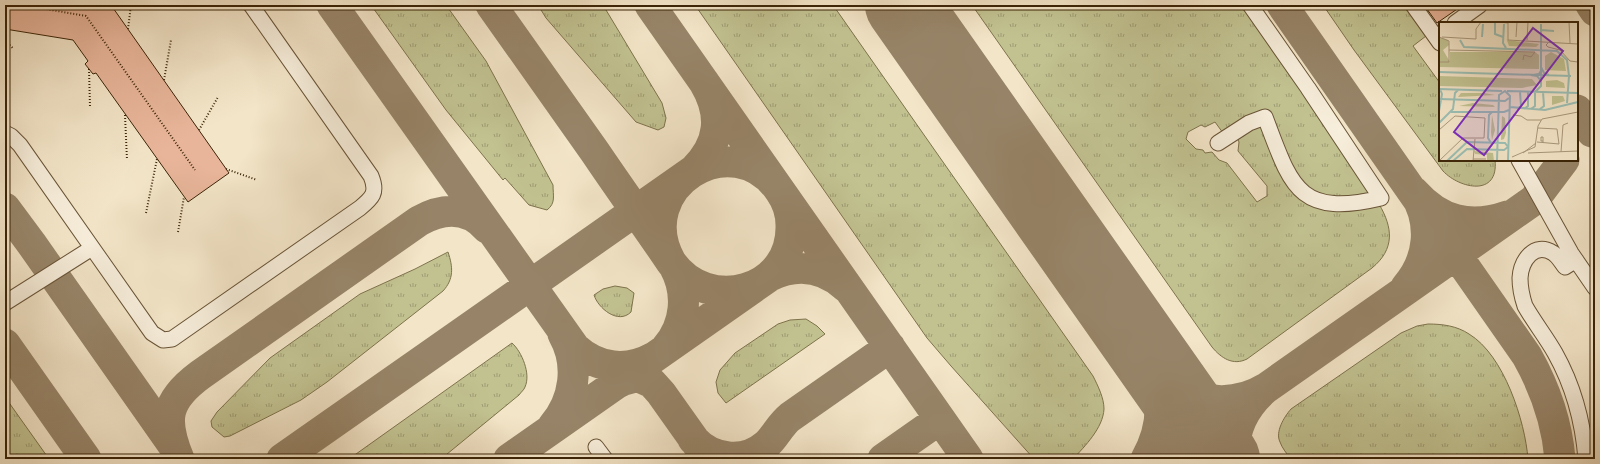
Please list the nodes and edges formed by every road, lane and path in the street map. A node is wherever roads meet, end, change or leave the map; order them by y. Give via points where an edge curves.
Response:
1 (23, 5) edge
2 (131, 5) edge
3 (251, 5) edge
4 (1250, 5) edge
5 (1413, 5) edge
6 (1480, 5) edge
7 (1455, 22) edge
8 (128, 29) dead end
9 (1439, 38) edge
10 (171, 40) dead end
11 (5, 41) edge
12 (14, 49) dead end
13 (90, 69) dead end
14 (164, 80) dead end
15 (218, 96) dead end
16 (90, 107) dead end
17 (125, 114) dead end
18 (199, 130) dead end
19 (5, 133) edge
20 (1218, 143) dead end
21 (157, 159) dead end
22 (127, 160) dead end
23 (1520, 161) edge
24 (226, 169) dead end
25 (195, 170) dead end
26 (256, 180) dead end
27 (184, 197) dead end
28 (146, 213) dead end
29 (178, 232) dead end
30 (92, 248) junction
31 (1576, 260) junction
32 (1595, 288) edge
33 (5, 303) edge
34 (596, 447) dead end
35 (605, 459) edge
36 (1586, 459) edge

1 - 25 path via 86,16
2 - 8 path
3 - 30 lane via 371,176 374,186 372,196 353,213 168,340 163,340 152,333
4 - 20 lane via 1381,198 1360,203 1330,204 1303,193 1285,167 1265,117 1249,123
5 - 9 lane
6 - 7 lane
10 - 14 path
11 - 12 path
13 - 16 path
15 - 18 path
17 - 22 path
19 - 30 lane via 20,145
21 - 28 path
23 - 31 lane
24 - 26 path
27 - 29 path
30 - 33 lane
31 - 32 lane
31 - 36 lane via 1565,268 1551,252 1538,250 1524,261 1520,277 1522,297 1526,306 1556,354 1571,389 1582,427
34 - 35 lane

